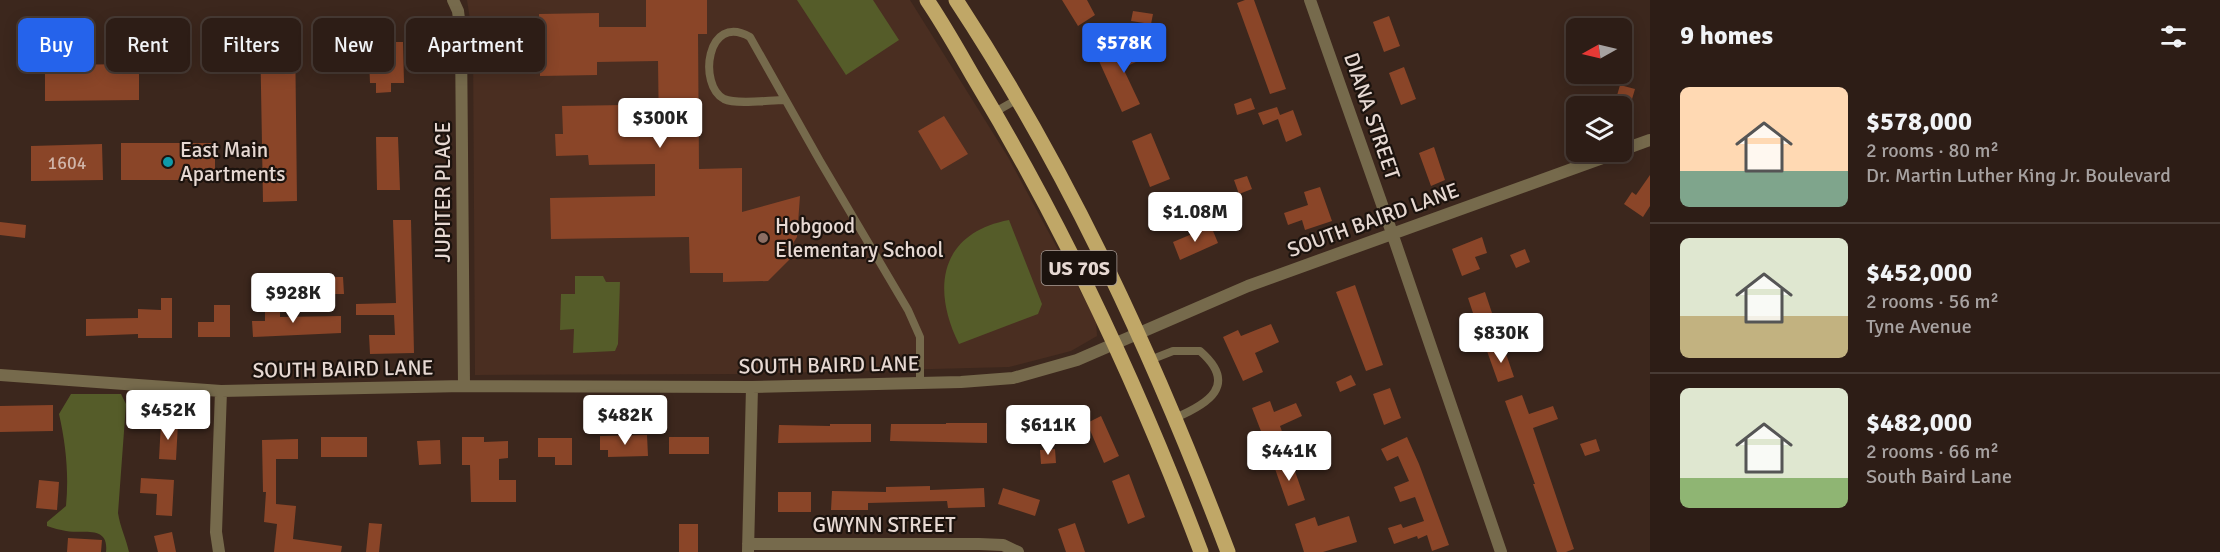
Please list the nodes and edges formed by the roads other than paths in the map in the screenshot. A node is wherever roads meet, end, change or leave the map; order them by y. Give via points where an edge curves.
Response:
1 (453, 0) edge
2 (927, 0) edge
3 (956, 0) edge
4 (1310, 0) edge
5 (1018, 99) junction
6 (784, 100) junction
7 (995, 112) junction
8 (1650, 140) edge
9 (1632, 147) edge
10 (1589, 162) edge
11 (1392, 233) junction
12 (1139, 333) junction
13 (1116, 344) junction
14 (1150, 360) junction
15 (0, 375) edge
16 (920, 382) junction
17 (464, 386) junction
18 (752, 387) junction
19 (221, 391) junction
20 (1175, 418) junction
21 (748, 548) edge
22 (219, 552) edge
23 (1018, 552) edge
24 (1201, 552) edge
25 (1228, 552) edge
26 (1501, 552) edge

1 - 17 street, JUPITER PLACE via 461,35
2 - 7 main road, US 70S
3 - 5 main road, US 70S
4 - 11 street, DIANA STREET
5 - 7 lane
5 - 12 main road, US 70S via 1046,146
6 - 6 lane via 750,37 736,32 719,37 710,58 711,82 718,94 735,101
6 - 16 lane via 908,310 920,337
7 - 13 main road, US 70S via 1064,236
8 - 9 street, SOUTH BAIRD LANE
10 - 11 street, SOUTH BAIRD LANE
11 - 12 street, SOUTH BAIRD LANE via 1248,286
11 - 26 street, DIANA STREET
12 - 13 street, SOUTH BAIRD LANE
12 - 14 main road, US 70S
13 - 16 street, SOUTH BAIRD LANE via 1013,378
13 - 24 main road, US 70S via 1164,453
14 - 20 main road, US 70S
14 - 20 lane via 1173,351 1200,351 1210,359 1216,372 1218,385 1213,396 1200,408
15 - 19 street, SOUTH BAIRD LANE
16 - 18 street, SOUTH BAIRD LANE
17 - 18 street, SOUTH BAIRD LANE
17 - 19 street, SOUTH BAIRD LANE
18 - 21 street
19 - 22 street via 216,532
20 - 25 main road, US 70S
21 - 23 street, GWYNN STREET via 979,544 1003,545

